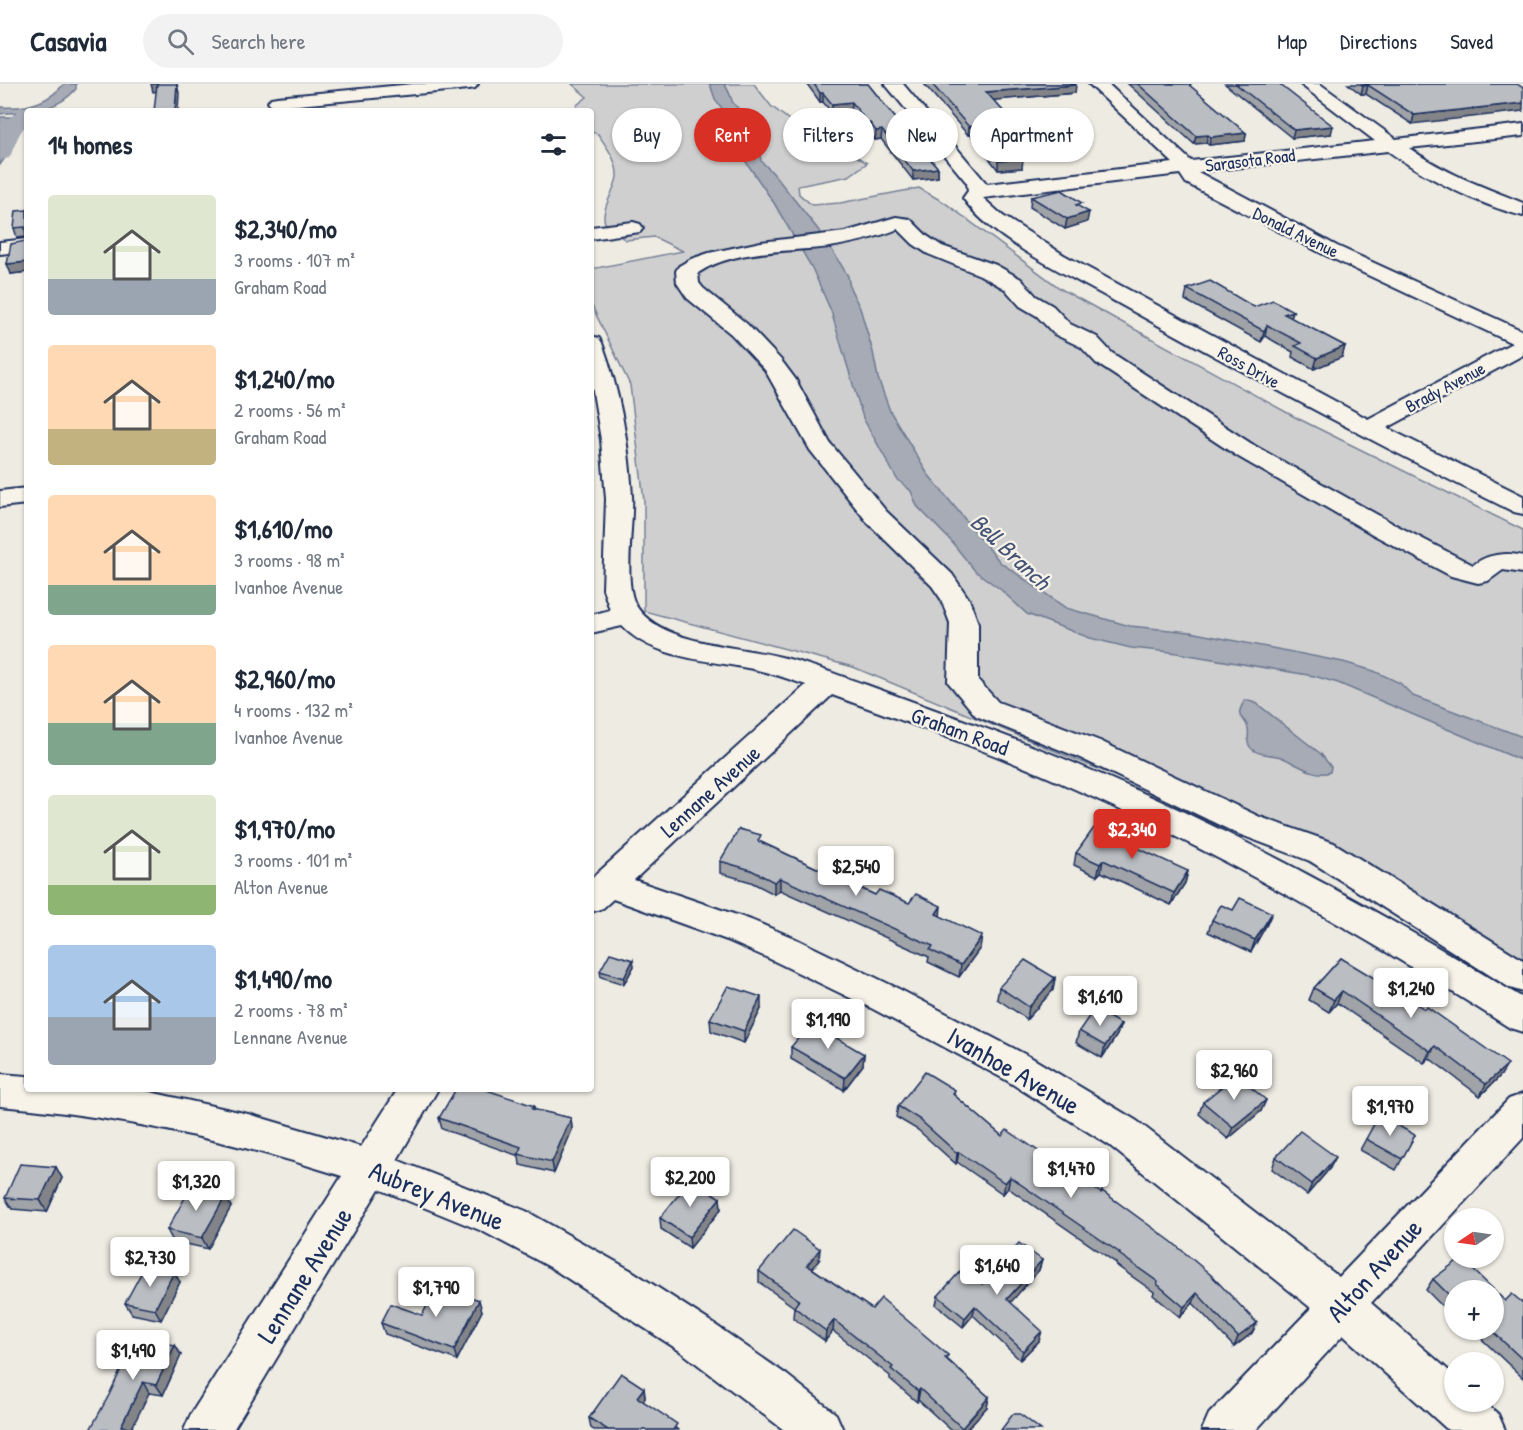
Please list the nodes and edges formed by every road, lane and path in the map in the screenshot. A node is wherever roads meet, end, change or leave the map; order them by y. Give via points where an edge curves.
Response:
1 (468, 84) edge
2 (894, 84) edge
3 (1098, 84) edge
4 (1309, 84) edge
5 (276, 100) edge
6 (1523, 130) edge
7 (1390, 144) junction
8 (1184, 168) junction
9 (981, 201) junction
10 (1523, 210) edge
11 (633, 228) dead end
12 (594, 233) edge
13 (24, 245) edge
14 (0, 248) edge
15 (1523, 339) edge
16 (1523, 346) edge
17 (594, 368) edge
18 (600, 418) edge
19 (1367, 429) junction
20 (24, 496) edge
21 (0, 500) edge
22 (1523, 506) edge
23 (1523, 565) edge
24 (628, 615) junction
25 (594, 623) edge
26 (828, 682) junction
27 (599, 891) edge
28 (1523, 978) edge
29 (1523, 1017) edge
30 (0, 1090) edge
31 (417, 1092) edge
32 (1523, 1111) edge
33 (370, 1168) junction
34 (1341, 1305) junction
35 (207, 1430) edge
36 (820, 1430) edge
37 (1225, 1430) edge
38 (1482, 1430) edge

1 - 5 street
2 - 9 street, Ross Drive via 977,182
3 - 8 street, Donald Avenue via 1180,159
4 - 7 street
6 - 7 street, Sarasota Road
7 - 8 street, Sarasota Road
7 - 10 street via 1437,174
8 - 9 street, Sarasota Road
8 - 15 street, Donald Avenue via 1193,178 1234,202
9 - 19 street, Ross Drive via 1032,244 1077,271
11 - 12 street
13 - 14 street
16 - 19 street, Brady Avenue
17 - 18 street, Graham Road
18 - 24 street, Graham Road via 619,498 617,597
19 - 22 street, Ross Drive
20 - 21 street
23 - 28 street via 1495,562 1478,575 1383,529 1189,416 1104,358 1089,342 1062,329 1012,284 988,270 935,250 903,223 840,239 703,261 687,271 694,293 739,329 773,365 819,445 877,517 942,580 964,623 963,682 987,709 1089,749 1248,825 1322,852
24 - 25 street
24 - 26 street, Graham Road via 649,633 672,643 770,663
26 - 27 street, Lennane Avenue
26 - 29 street, Graham Road via 1103,789 1369,924
27 - 34 street, Ivanhoe Avenue via 739,930 886,999 1019,1069 1123,1133
30 - 33 street, Aubrey Avenue via 173,1112 270,1135
31 - 33 street, Lennane Avenue
32 - 34 street, Alton Avenue
33 - 35 street, Lennane Avenue
33 - 36 street, Aubrey Avenue via 453,1198 568,1256 694,1333
34 - 37 street, Alton Avenue
34 - 38 street, Ivanhoe Avenue

